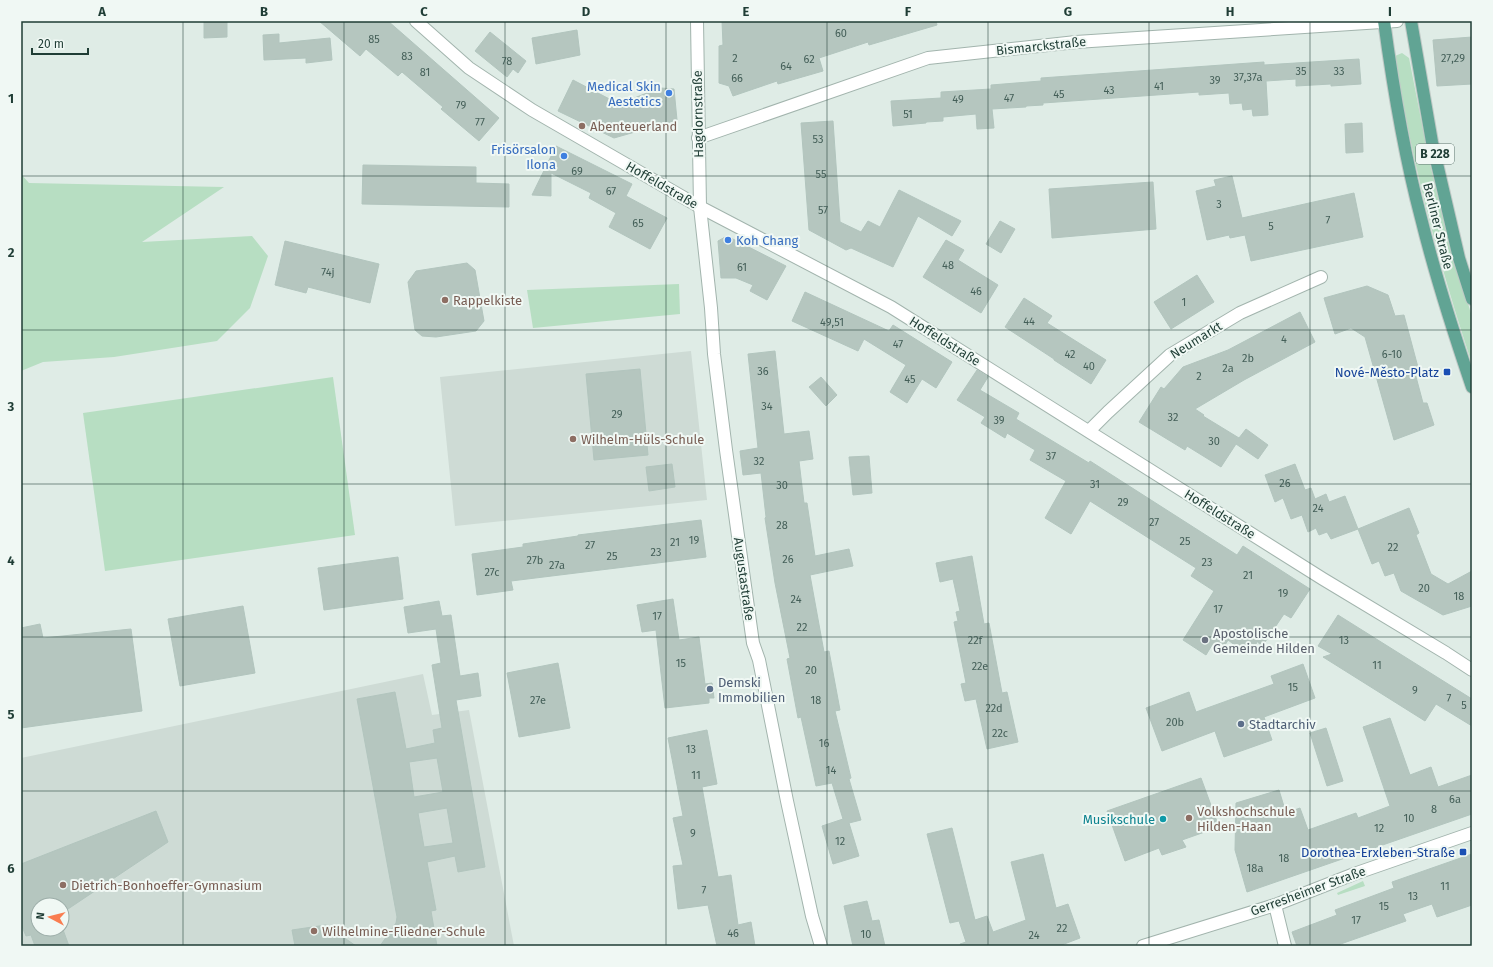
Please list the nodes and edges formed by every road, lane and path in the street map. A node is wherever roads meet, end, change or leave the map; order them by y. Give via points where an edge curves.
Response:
1 (416, 21) edge
2 (697, 21) edge
3 (1384, 21) edge
4 (1397, 21) edge
5 (1411, 21) edge
6 (698, 138) junction
7 (700, 207) junction
8 (1321, 277) dead end
9 (1472, 299) edge
10 (1472, 387) edge
11 (1089, 431) junction
12 (1472, 670) edge
13 (1472, 833) edge
14 (1275, 905) junction
15 (821, 946) edge
16 (1143, 946) edge
17 (1285, 946) edge

1 - 7 street, Hoffeldstraße via 469,68 532,110
2 - 6 street, Hagdornstraße
3 - 4 street, Bismarckstraße
3 - 6 street, Bismarckstraße via 1076,42 928,58
3 - 10 main road, Berliner Straße / B 228 via 1406,154 1420,217
5 - 9 main road, Berliner Straße / B 228 via 1432,142 1459,258
6 - 7 street, Hagdornstraße
7 - 11 street, Hoffeldstraße via 891,307
7 - 15 street, Augustastraße via 718,391 753,643 759,660 812,916
8 - 11 street, Neumarkt via 1240,313 1170,355
11 - 12 street, Hoffeldstraße
13 - 14 street, Gerresheimer Straße
14 - 16 street, Gerresheimer Straße
14 - 17 street

